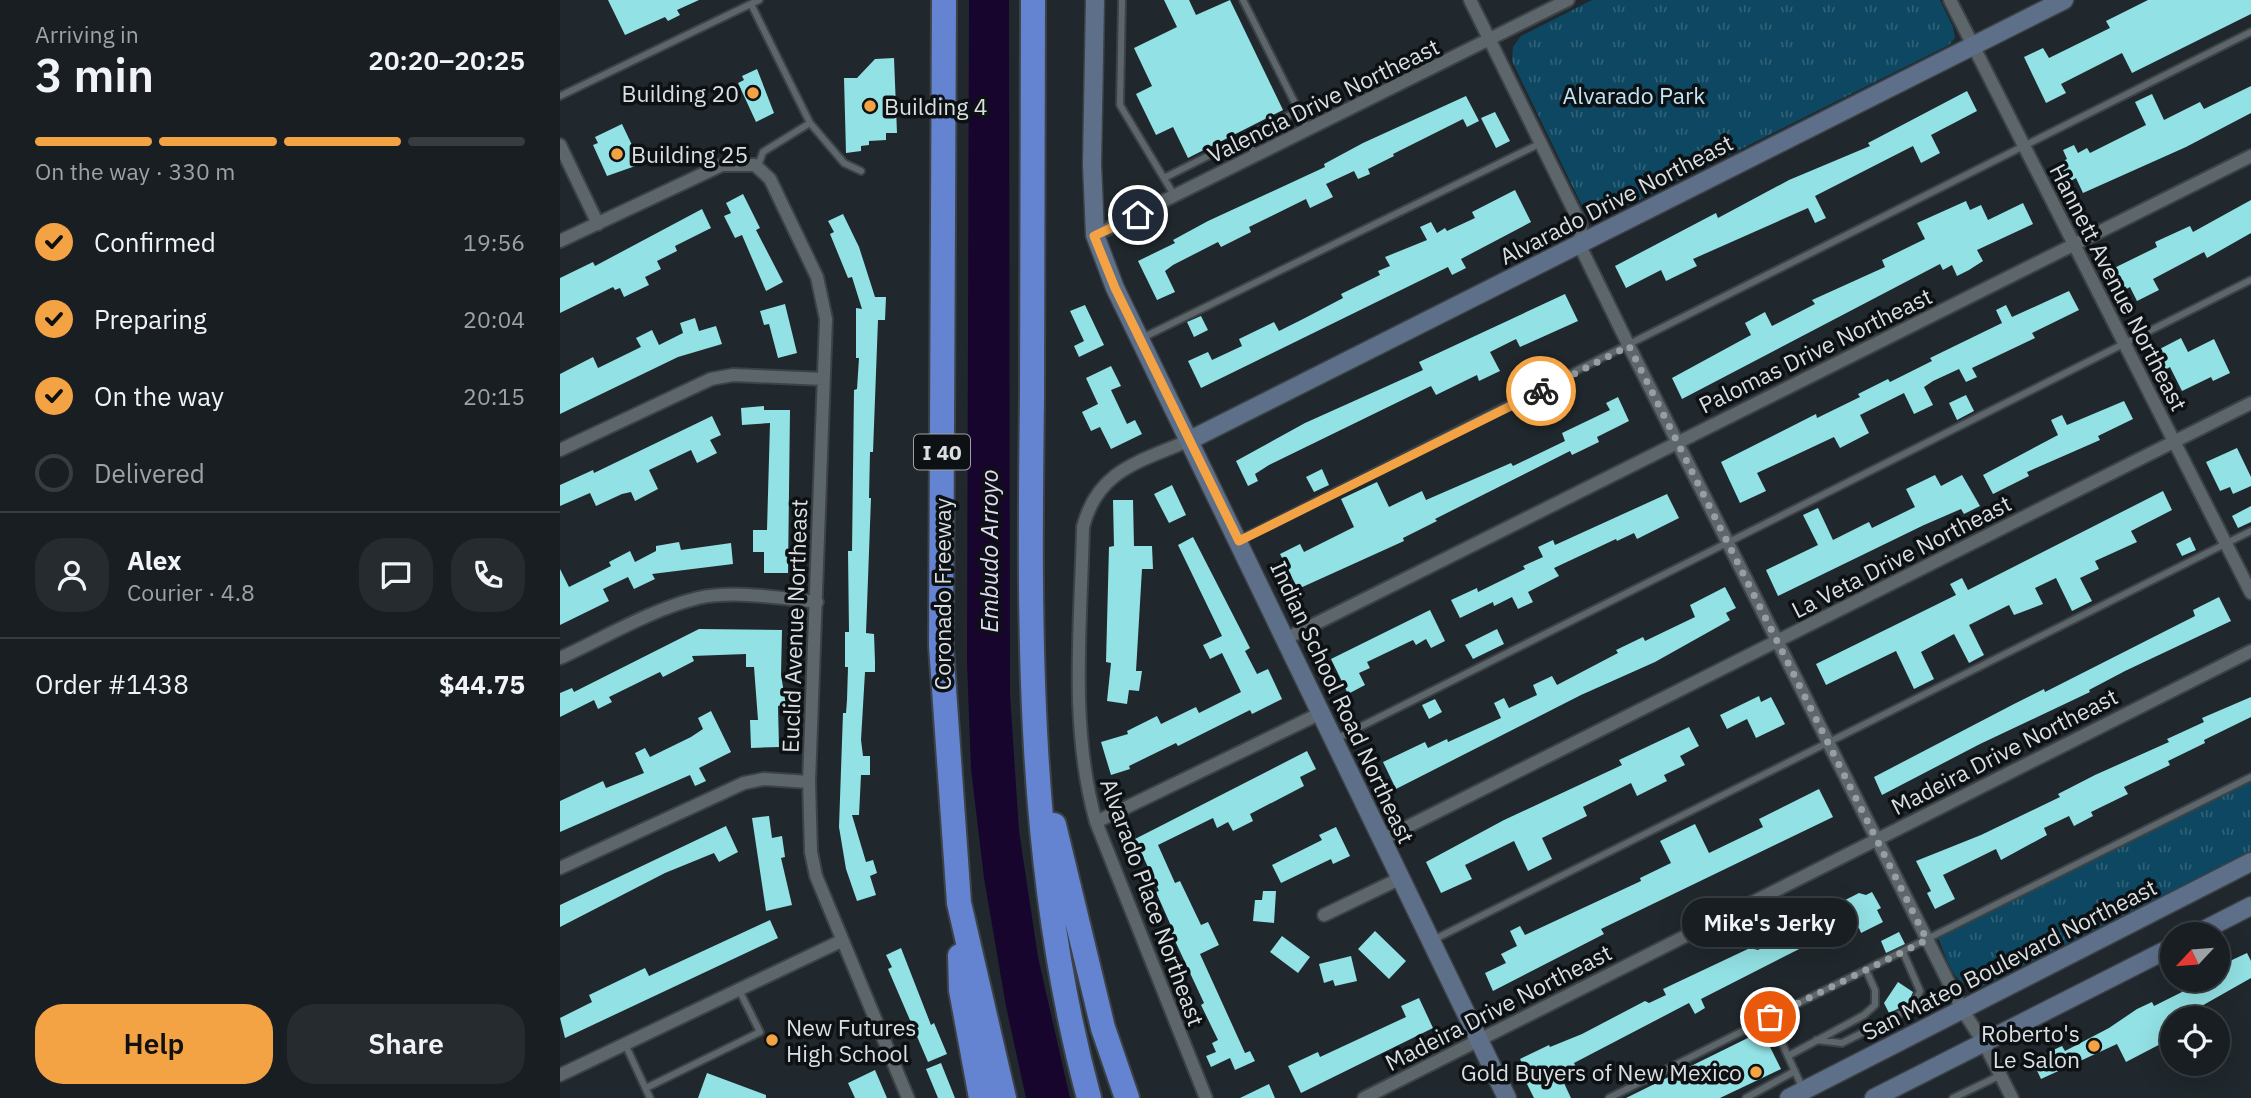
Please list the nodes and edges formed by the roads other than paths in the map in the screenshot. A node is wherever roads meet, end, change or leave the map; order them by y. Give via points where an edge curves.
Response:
1 (759, 0) edge
2 (944, 0) edge
3 (1033, 0) edge
4 (1095, 0) edge
5 (1122, 0) edge
6 (1243, 0) edge
7 (1470, 0) edge
8 (1568, 0) edge
9 (1950, 0) edge
10 (2064, 0) edge
11 (751, 4) junction
12 (2251, 32) edge
13 (1489, 41) junction
14 (1973, 46) junction
15 (560, 96) edge
16 (1298, 111) junction
17 (810, 123) junction
18 (1308, 131) junction
19 (1246, 137) junction
20 (1541, 143) junction
21 (560, 145) edge
22 (2025, 148) junction
23 (2251, 156) edge
24 (1256, 157) junction
25 (752, 164) junction
26 (861, 171) dead end
27 (1164, 178) junction
28 (1175, 197) junction
29 (598, 224) junction
30 (1094, 236) junction
31 (560, 242) edge
32 (2074, 244) junction
33 (1580, 246) junction
34 (2251, 280) edge
35 (1140, 339) junction
36 (2124, 344) junction
37 (1629, 346) junction
38 (823, 379) junction
39 (2251, 403) edge
40 (1190, 440) junction
41 (1678, 441) junction
42 (2174, 441) junction
43 (560, 450) edge
44 (2251, 531) edge
45 (1239, 541) junction
46 (1729, 543) junction
47 (2226, 544) junction
48 (2251, 593) edge
49 (817, 602) junction
50 (1285, 639) junction
51 (1778, 642) junction
52 (2251, 651) edge
53 (560, 659) edge
54 (1321, 713) junction
55 (1334, 740) junction
56 (1828, 741) junction
57 (1034, 742) junction
58 (2251, 777) edge
59 (809, 782) junction
60 (1096, 821) junction
61 (1877, 838) junction
62 (1381, 840) junction
63 (2251, 862) edge
64 (560, 868) edge
65 (1399, 880) junction
66 (959, 903) junction
67 (2251, 906) edge
68 (1324, 915) dead end
69 (2220, 922) edge
70 (1927, 940) junction
71 (841, 941) junction
72 (1430, 942) junction
73 (1903, 952) junction
74 (2160, 953) edge
75 (1866, 970) junction
76 (739, 990) junction
77 (1963, 1011) junction
78 (1770, 1017) junction
79 (1816, 1040) junction
80 (1479, 1042) junction
81 (1984, 1043) junction
82 (625, 1044) junction
83 (1788, 1056) junction
84 (1795, 1071) junction
85 (560, 1075) edge
86 (2001, 1075) junction
87 (646, 1088) junction
88 (1628, 1089) junction
89 (1970, 1089) junction
90 (1797, 1094) edge
91 (650, 1098) edge
92 (908, 1098) edge
93 (981, 1098) edge
94 (1004, 1098) edge
95 (1089, 1098) edge
96 (1128, 1098) edge
97 (1206, 1098) edge
98 (1364, 1098) edge
99 (1507, 1098) edge
100 (1609, 1098) edge
101 (1633, 1098) edge
102 (1746, 1098) edge
103 (1874, 1098) edge
104 (1953, 1098) edge
105 (1975, 1098) edge
106 (2012, 1098) edge

1 - 11 lane
2 - 66 highway, Coronado Freeway / I 40 via 941,646
3 - 57 highway via 1029,608
4 - 30 street, Indian School Road Northeast
5 - 27 lane via 1121,105
6 - 16 lane
7 - 13 street
8 - 13 street, Valencia Drive Northeast
9 - 14 street, Hannett Avenue Northeast
10 - 14 street, Alvarado Drive Northeast
11 - 15 lane
11 - 17 lane
12 - 22 lane
13 - 18 street, Valencia Drive Northeast
13 - 20 street
14 - 22 street, Hannett Avenue Northeast
14 - 33 street, Alvarado Drive Northeast
16 - 18 lane
16 - 19 lane
17 - 25 lane
17 - 26 lane via 844,163
18 - 24 street, Valencia Drive Northeast
19 - 24 lane
19 - 27 lane
20 - 33 street via 1581,225
20 - 35 lane
21 - 29 street
22 - 32 street, Hannett Avenue Northeast
22 - 37 lane
23 - 32 street, Palomas Drive Northeast
24 - 28 street, Valencia Drive Northeast
25 - 29 street via 722,165
25 - 38 street, Euclid Avenue Northeast via 770,179 817,277 826,318
27 - 28 lane
28 - 30 street, Valencia Drive Northeast
29 - 31 street
30 - 35 street, Indian School Road Northeast
32 - 36 street, Hannett Avenue Northeast
32 - 41 street, Palomas Drive Northeast
33 - 37 street
33 - 40 street, Alvarado Drive Northeast
34 - 36 lane
35 - 40 street, Indian School Road Northeast
36 - 42 street, Hannett Avenue Northeast
36 - 46 lane
37 - 41 street
37 - 45 lane
38 - 43 street via 733,375 711,379
38 - 49 street, Euclid Avenue Northeast
39 - 42 street, La Veta Drive Northeast
40 - 45 street, Indian School Road Northeast
40 - 60 street, Alvarado Place Northeast via 1101,485 1089,503 1083,527 1079,724 1085,784
41 - 46 street
41 - 50 street, Palomas Drive Northeast
42 - 47 street, Hannett Avenue Northeast
42 - 51 street, La Veta Drive Northeast
44 - 47 lane
45 - 50 street, Indian School Road Northeast
46 - 51 street
46 - 55 lane
47 - 48 street, Hannett Avenue Northeast
47 - 56 lane
49 - 53 street via 700,598
49 - 59 street, Euclid Avenue Northeast
50 - 54 street, Indian School Road Northeast
51 - 56 street
51 - 62 street, La Veta Drive Northeast
52 - 61 street, Madeira Drive Northeast
54 - 55 street, Indian School Road Northeast
54 - 60 street
55 - 62 street, Indian School Road Northeast
56 - 61 street
56 - 72 lane
57 - 95 highway via 1055,935
57 - 96 highway via 1103,1028
58 - 70 lane
59 - 64 street via 764,779 734,787
59 - 71 street, Euclid Avenue Northeast via 811,852
60 - 97 street, Alvarado Place Northeast
61 - 70 street
61 - 80 street, Madeira Drive Northeast
62 - 65 street, Indian School Road Northeast
63 - 77 street, San Mateo Boulevard Northeast
65 - 68 street
65 - 72 street, Indian School Road Northeast
66 - 93 highway via 961,990
66 - 94 highway, Coronado Freeway / I 40
67 - 69 street
70 - 73 lane
70 - 77 street
71 - 76 street
71 - 92 street, Euclid Avenue Northeast
72 - 80 street, Indian School Road Northeast
73 - 75 lane
73 - 79 lane via 1920,991 1912,1008 1842,1043
74 - 81 street
75 - 78 lane
75 - 79 lane via 1875,990 1875,1005
76 - 82 street
76 - 87 lane via 760,1032
77 - 81 street
77 - 90 street, San Mateo Boulevard Northeast
78 - 83 lane
78 - 88 lane
79 - 83 lane
80 - 98 street, Madeira Drive Northeast
80 - 99 street, Indian School Road Northeast
81 - 86 street
81 - 103 street
82 - 85 street
82 - 87 lane
83 - 84 lane
84 - 90 lane
84 - 102 lane
86 - 89 lane
86 - 106 street
87 - 91 lane
88 - 100 lane
88 - 101 lane
89 - 104 lane
89 - 105 lane

